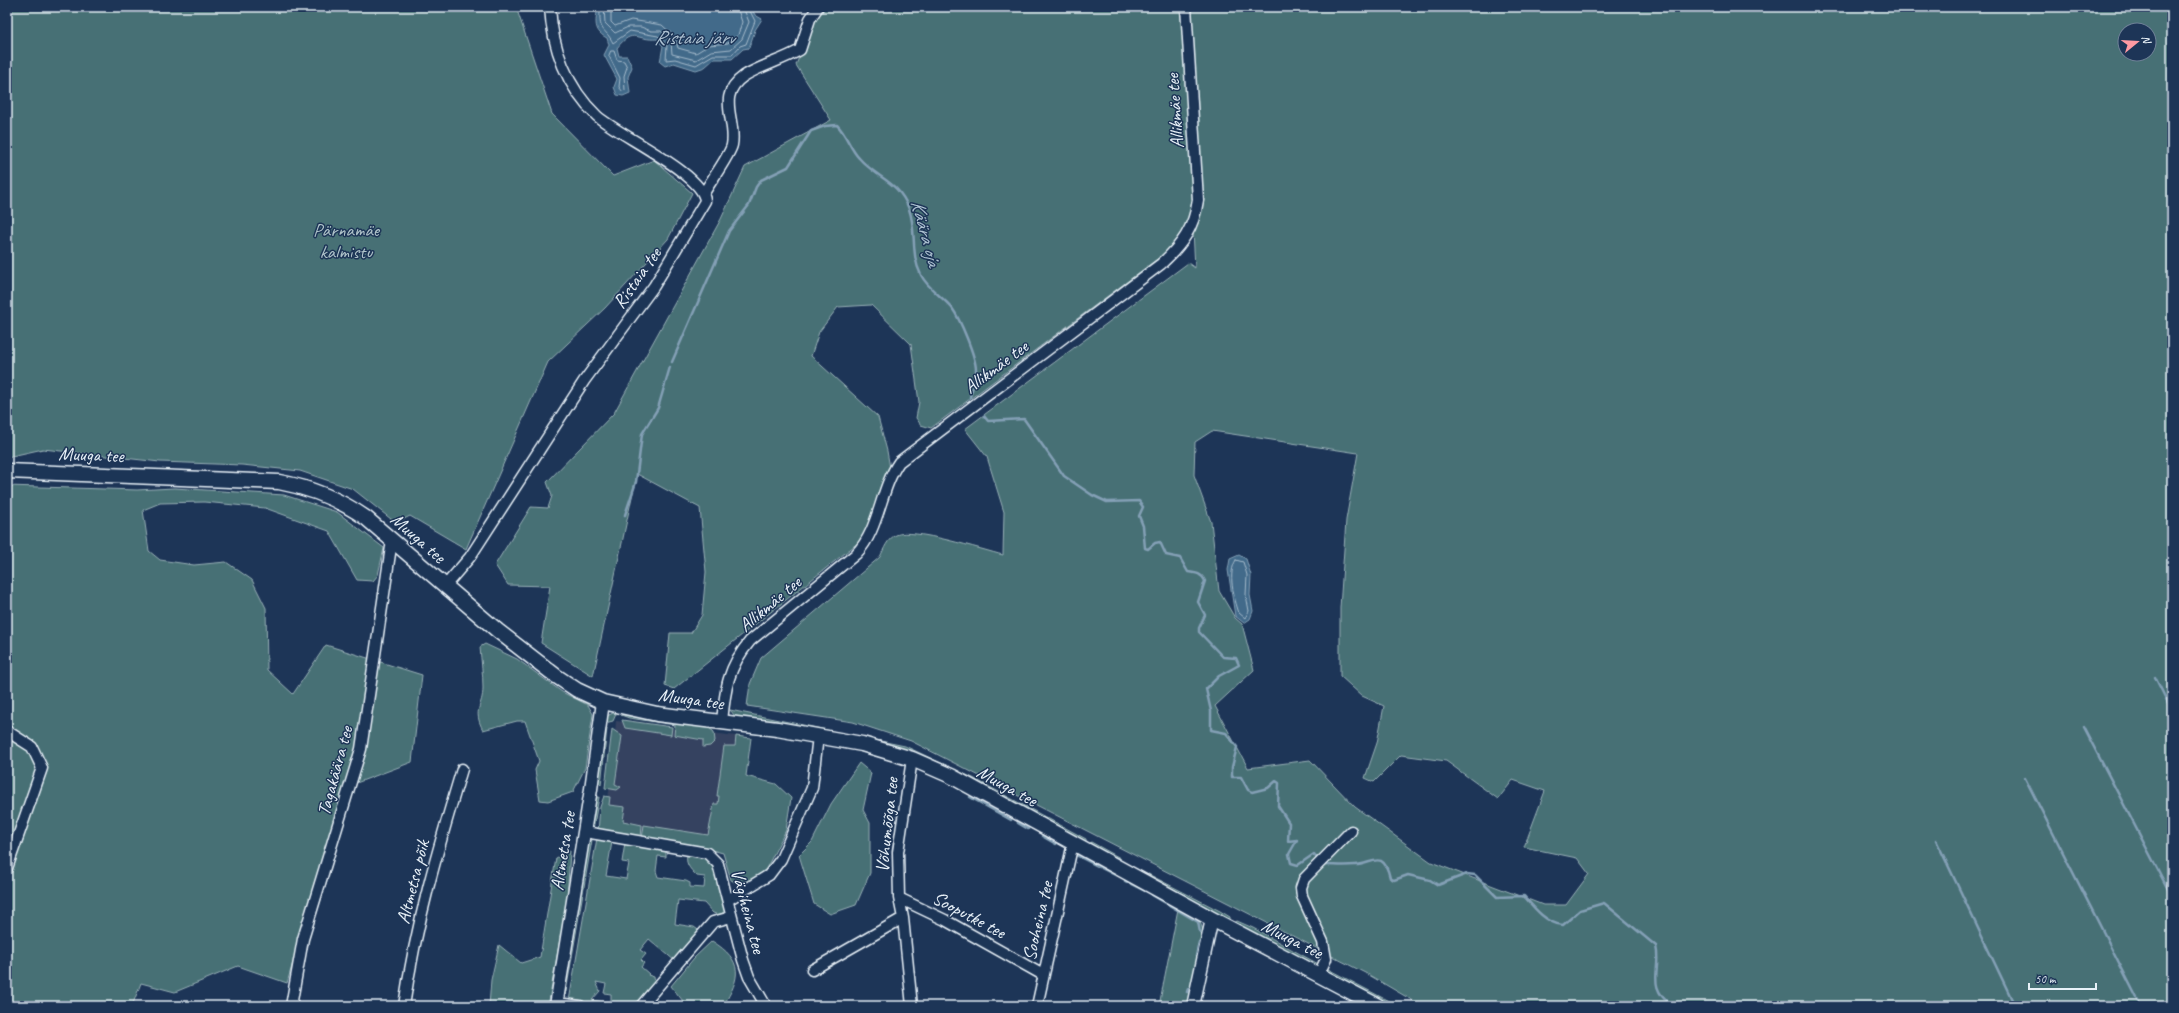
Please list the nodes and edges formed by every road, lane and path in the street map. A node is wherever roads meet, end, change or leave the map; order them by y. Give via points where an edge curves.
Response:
1 (550, 7) edge
2 (818, 7) edge
3 (1186, 7) edge
4 (704, 192) junction
5 (7, 471) edge
6 (392, 540) junction
7 (445, 586) junction
8 (603, 702) junction
9 (722, 722) junction
10 (7, 731) edge
11 (818, 736) junction
12 (912, 759) junction
13 (462, 769) dead end
14 (1351, 831) dead end
15 (585, 832) junction
16 (1073, 843) junction
17 (7, 868) edge
18 (899, 898) junction
19 (728, 900) junction
20 (731, 917) junction
21 (903, 918) junction
22 (1212, 919) junction
23 (812, 970) dead end
24 (1319, 974) junction
25 (1043, 975) junction
26 (557, 1004) edge
27 (291, 1006) edge
28 (404, 1006) edge
29 (580, 1006) edge
30 (641, 1006) edge
31 (766, 1006) edge
32 (912, 1006) edge
33 (1037, 1006) edge
34 (1193, 1006) edge
35 (1378, 1006) edge

1 - 4 street via 562,64 570,81 586,103 608,125 675,167
2 - 4 street, Ristaia tee via 810,19 800,50 744,76 735,85 728,100 732,146
3 - 9 street, Allikmäe tee via 1198,200 1196,214 1186,237 1161,264 899,462 884,493 866,544 750,641 738,655 731,669
4 - 7 street, Ristaia tee via 705,201 654,286 584,381 470,556
5 - 6 main road, Muuga tee via 272,481 293,484 317,490 346,504
6 - 7 main road, Muuga tee
6 - 27 street, Tagakäära tee via 360,749 303,939
7 - 8 main road, Muuga tee via 556,676 577,690
8 - 9 main road, Muuga tee via 620,708
8 - 15 street, Altmetsa tee
9 - 11 main road, Muuga tee
10 - 17 street via 32,747 42,768
11 - 12 main road, Muuga tee via 862,744
11 - 19 street via 812,788 781,859 769,875
12 - 16 main road, Muuga tee via 950,776
12 - 18 street, Võhumõõga tee via 898,852
13 - 28 street, Altmetsa põik via 430,875
14 - 24 street via 1304,879 1301,888 1324,948 1326,958
15 - 19 street, Vägiheina tee via 707,853 718,864
15 - 26 street, Altmetsa tee
16 - 22 main road, Muuga tee
16 - 25 street, Sooheina tee
18 - 21 street, Võhumõõga tee
18 - 25 street, Sooputke tee via 945,920
19 - 20 street, Vägiheina tee
20 - 30 street via 713,922
20 - 31 street, Vägiheina tee via 749,977
21 - 23 street
21 - 32 street, Võhumõõga tee
22 - 24 main road, Muuga tee
22 - 34 street
24 - 35 main road, Muuga tee
25 - 33 street, Sooheina tee
26 - 29 street

